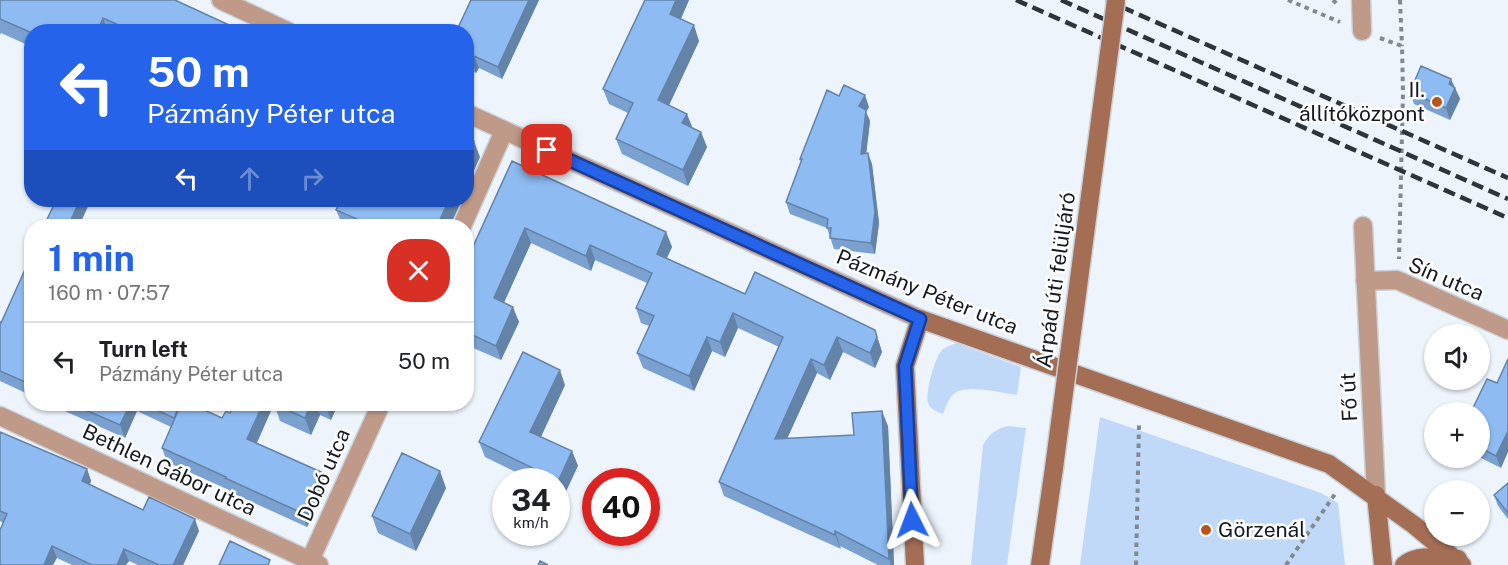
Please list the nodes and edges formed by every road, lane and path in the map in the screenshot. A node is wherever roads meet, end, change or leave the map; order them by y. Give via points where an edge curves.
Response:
1 (221, 0) edge
2 (1116, 0) edge
3 (1288, 0) edge
4 (1361, 0) edge
5 (1400, 0) edge
6 (272, 24) edge
7 (1362, 31) junction
8 (1401, 46) junction
9 (474, 117) edge
10 (504, 130) junction
11 (474, 199) edge
12 (1363, 226) dead end
13 (1398, 267) dead end
14 (1365, 280) junction
15 (920, 319) junction
16 (1508, 330) edge
17 (378, 411) edge
18 (0, 416) edge
19 (1139, 423) dead end
20 (1335, 493) dead end
21 (1376, 495) junction
22 (1460, 562) edge
23 (312, 564) edge
24 (915, 565) edge
25 (1040, 565) edge
26 (1136, 565) edge
27 (1286, 565) edge
28 (1383, 565) edge
29 (1404, 565) edge

1 - 6 street
2 - 25 street, Árpád úti felüljáró, bridge
3 - 7 path
4 - 7 street
5 - 8 path
7 - 8 path
8 - 13 path
9 - 10 street, Pázmány Péter utca
10 - 11 street
10 - 15 street, Pázmány Péter utca
12 - 14 street, Fő út
14 - 16 street, Sín utca via 1397,280
14 - 21 street, Fő út
15 - 21 street, Pázmány Péter utca via 1329,464
15 - 24 street via 905,366
17 - 23 street, Dobó utca
18 - 23 street, Bethlen Gábor utca
19 - 26 path
20 - 27 path
21 - 22 street, Pázmány Péter utca
21 - 28 street, Fő út
22 - 29 street via 1428,557

